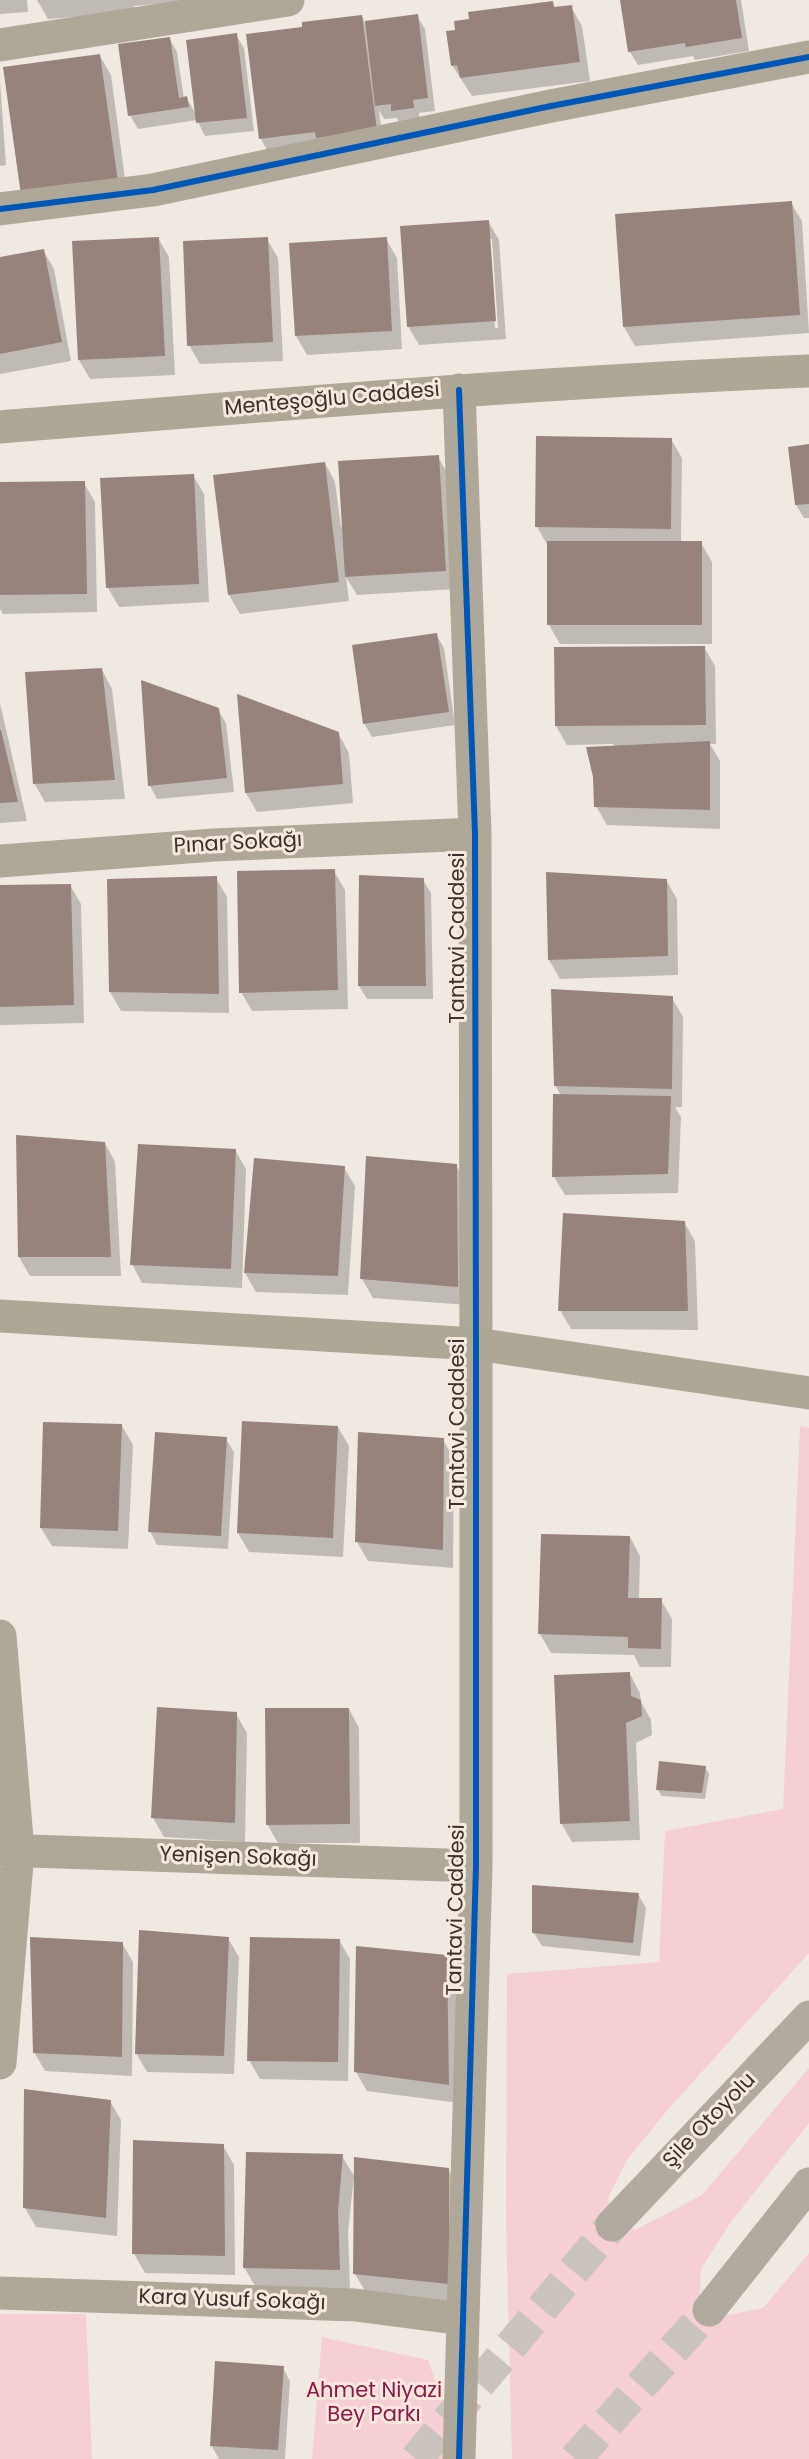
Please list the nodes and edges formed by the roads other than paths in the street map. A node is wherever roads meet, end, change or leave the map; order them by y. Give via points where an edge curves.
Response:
1 (288, 0) edge
2 (0, 45) edge
3 (809, 57) edge
4 (0, 209) edge
5 (809, 371) edge
6 (459, 390) junction
7 (0, 427) edge
8 (475, 834) junction
9 (0, 861) edge
10 (0, 1316) edge
11 (476, 1344) junction
12 (809, 1394) edge
13 (0, 1636) edge
14 (9, 1851) edge
15 (476, 1866) junction
16 (809, 2018) edge
17 (0, 2063) edge
18 (809, 2184) edge
19 (612, 2225) tunnel mouth
20 (0, 2293) edge
21 (709, 2310) tunnel mouth
22 (463, 2319) junction
23 (459, 2459) edge

1 - 2 street
3 - 4 street via 551,106 153,190
5 - 6 street, Menteşoğlu Caddesi
6 - 7 street, Menteşoğlu Caddesi
6 - 8 street, Tantavi Caddesi
8 - 9 street, Pınar Sokağı via 214,845
8 - 11 street, Tantavi Caddesi
10 - 11 street
11 - 12 street
11 - 15 street, Tantavi Caddesi
13 - 14 street
14 - 15 street, Yenişen Sokağı
14 - 17 street
15 - 22 street, Tantavi Caddesi
16 - 19 highway, Şile Otoyolu
18 - 21 highway
20 - 22 street, Kara Yusuf Sokağı via 355,2305
22 - 23 street, Tantavi Caddesi

